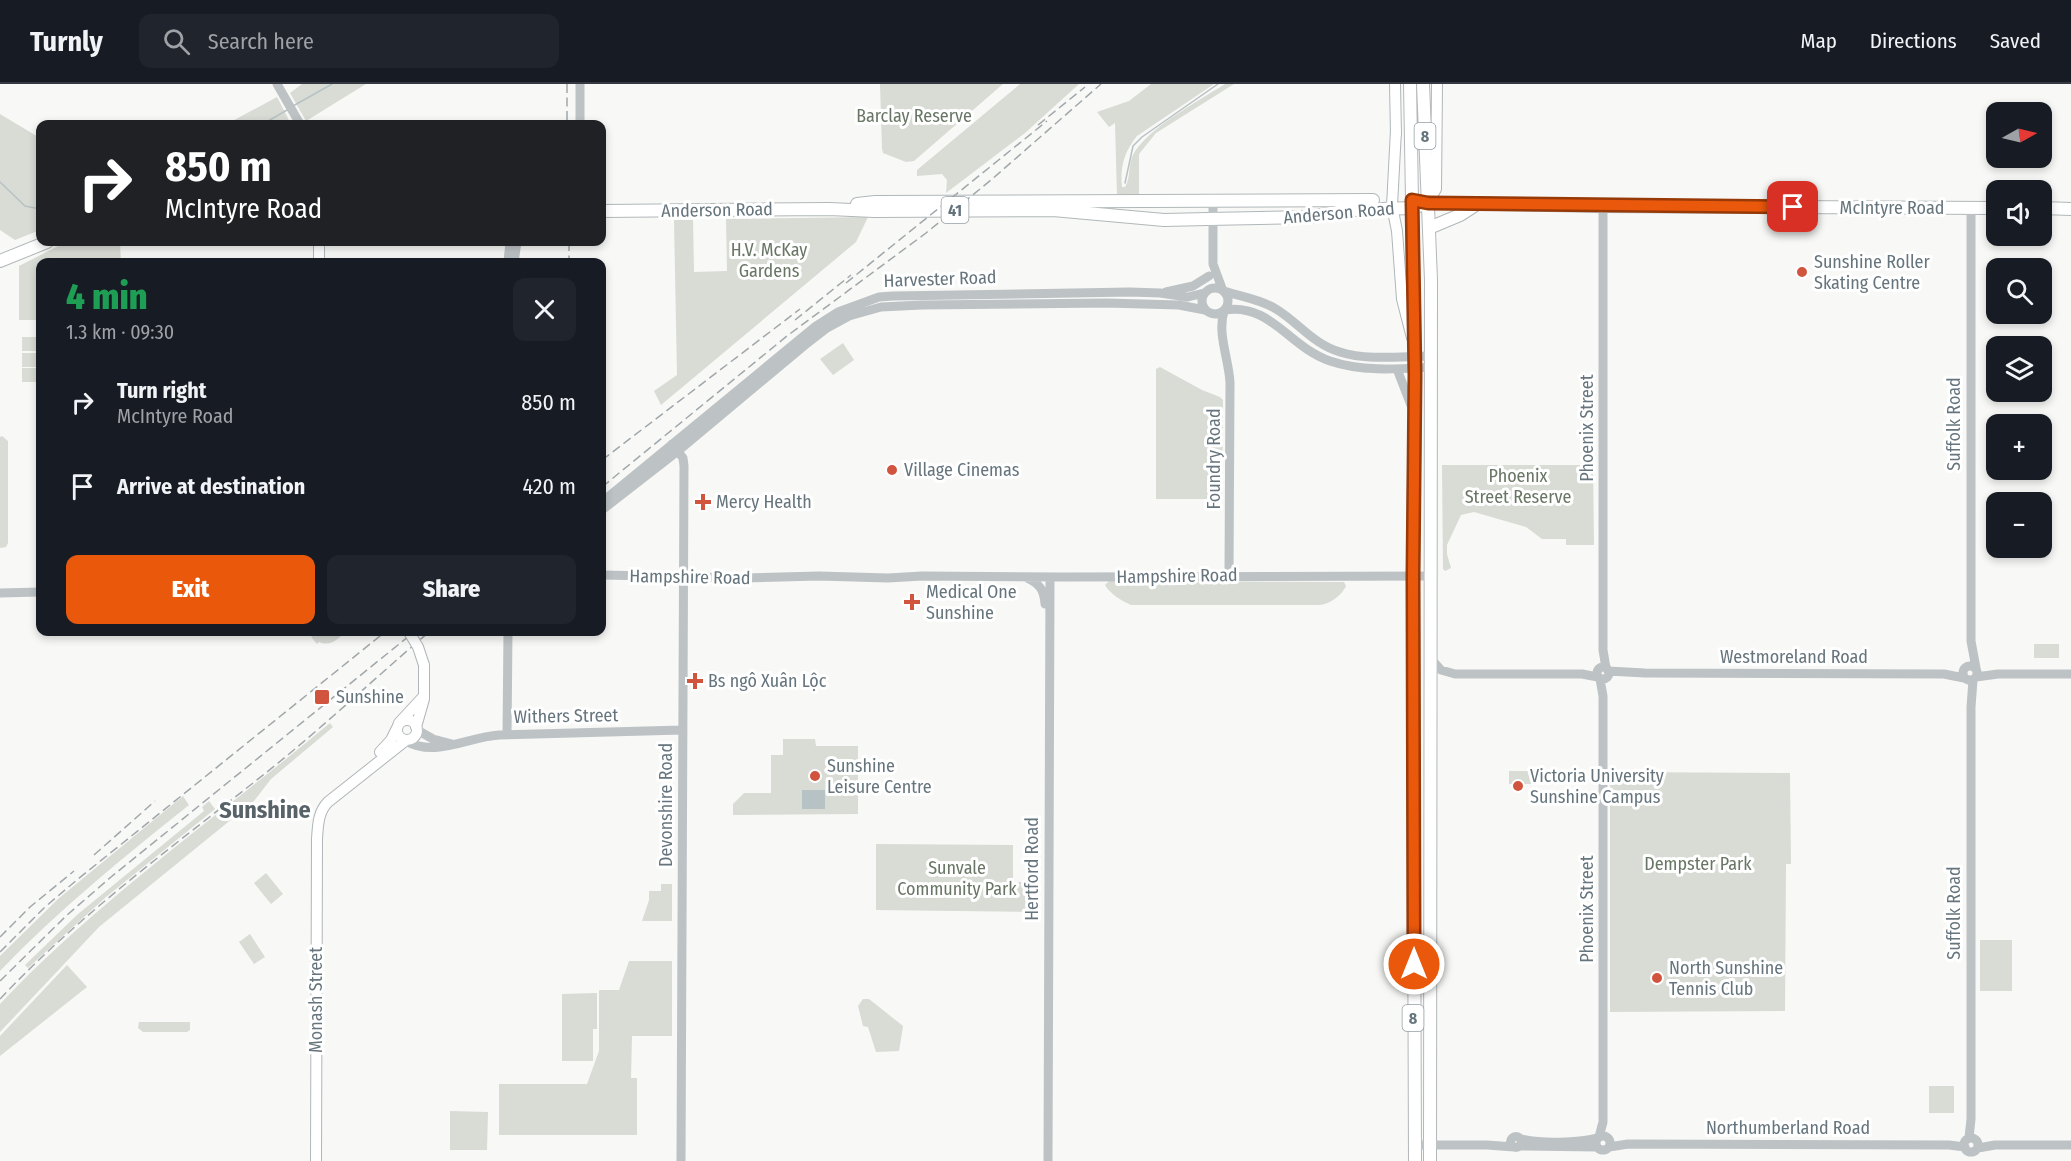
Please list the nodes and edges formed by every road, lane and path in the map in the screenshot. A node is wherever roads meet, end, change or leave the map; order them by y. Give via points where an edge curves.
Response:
1 (580, 84) edge
2 (1395, 84) edge
3 (1410, 84) edge
4 (1423, 84) edge
5 (1437, 84) edge
6 (279, 88) edge
7 (298, 120) edge
8 (580, 120) edge
9 (1396, 130) junction
10 (1410, 130) junction
11 (1213, 202) junction
12 (1428, 203) junction
13 (1401, 204) junction
14 (1477, 204) junction
15 (1603, 206) junction
16 (1971, 208) junction
17 (1986, 208) edge
18 (2052, 208) edge
19 (832, 209) junction
20 (2071, 209) edge
21 (606, 211) edge
22 (1213, 219) junction
23 (1429, 228) junction
24 (39, 246) edge
25 (33, 249) junction
26 (0, 261) edge
27 (1213, 264) junction
28 (0, 268) edge
29 (1209, 276) junction
30 (1224, 291) junction
31 (1161, 293) junction
32 (1204, 293) junction
33 (1225, 310) junction
34 (1206, 311) junction
35 (1224, 343) junction
36 (1415, 356) junction
37 (1432, 362) junction
38 (1397, 369) junction
39 (1415, 416) junction
40 (675, 448) junction
41 (606, 499) edge
42 (606, 507) edge
43 (606, 575) edge
44 (1229, 575) junction
45 (684, 576) junction
46 (1024, 576) junction
47 (1413, 576) junction
48 (1431, 576) junction
49 (1050, 577) junction
50 (36, 592) edge
51 (0, 593) edge
52 (1050, 627) junction
53 (1413, 634) junction
54 (411, 636) edge
55 (508, 636) edge
56 (1431, 640) junction
57 (1432, 660) junction
58 (1603, 673) junction
59 (1970, 673) junction
60 (1455, 674) junction
61 (2071, 674) edge
62 (1432, 684) junction
63 (424, 694) junction
64 (397, 726) junction
65 (417, 728) junction
66 (682, 730) junction
67 (507, 734) junction
68 (406, 741) junction
69 (452, 744) junction
70 (357, 775) junction
71 (1603, 1141) junction
72 (1413, 1145) junction
73 (1430, 1145) junction
74 (2071, 1145) edge
75 (1971, 1148) edge
76 (316, 1161) edge
77 (681, 1161) edge
78 (1048, 1161) edge
79 (1414, 1161) edge
80 (1430, 1161) edge

1 - 8 street
2 - 9 main road
3 - 10 main road, 8
4 - 12 main road, 8
5 - 12 main road via 1436,189
6 - 7 street
9 - 10 main road
9 - 13 main road
10 - 13 main road, 8
11 - 13 main road, Anderson Road / 41
11 - 19 main road, Anderson Road / 41 via 875,202
11 - 22 street
12 - 13 main road, Anderson Road / 41
12 - 14 main road, McIntyre Road / 41
12 - 23 main road, 8
13 - 22 main road, Anderson Road / 41 via 1309,217
13 - 36 main road, 8
13 - 36 main road via 1397,231 1402,299
14 - 15 main road, McIntyre Road / 41
14 - 23 main road
15 - 16 main road, McIntyre Road / 41
15 - 58 street, Phoenix Street
16 - 17 main road, McIntyre Road / 41
16 - 59 street, Suffolk Road
18 - 20 main road
19 - 21 main road, Anderson Road / 41
19 - 22 main road, Anderson Road / 41 via 1053,210 1164,220
22 - 27 street
23 - 37 main road, 8
24 - 25 main road
25 - 26 main road
25 - 28 main road
27 - 29 street
27 - 30 street
29 - 31 street via 1193,286
29 - 32 street
30 - 32 street via 1214,288
30 - 33 street via 1228,302
30 - 36 street via 1272,307 1312,338 1342,353
31 - 32 street, Harvester Road via 1187,297
31 - 40 street, Harvester Road via 879,297 838,312 816,326
32 - 34 street
33 - 34 street via 1216,315
33 - 35 street, Foundry Road via 1221,324
33 - 38 street via 1242,308 1262,315 1308,351 1330,361
34 - 35 street, Foundry Road
34 - 40 street, Harvester Road via 1179,305 1107,303 900,305 870,310 826,328
35 - 44 street, Foundry Road via 1230,383
36 - 37 street
36 - 38 street
36 - 39 main road, 8
37 - 48 main road, 8
38 - 39 street
39 - 47 main road, 8
40 - 41 street, Harvester Road
40 - 42 street, Harvester Road
40 - 45 street, Devonshire Road via 684,466
43 - 45 street, Hampshire Road
44 - 47 street, Hampshire Road
44 - 49 street, Hampshire Road
45 - 46 street, Hampshire Road
45 - 66 street, Devonshire Road
46 - 49 street, Hampshire Road
46 - 52 street via 1043,589
47 - 48 street, Hampshire Road
47 - 53 main road, 8
48 - 56 main road, 8
49 - 52 street, Hertford Road
50 - 51 street
52 - 78 street, Hertford Road
53 - 56 main road
53 - 72 main road, 8
54 - 63 main road, bridge via 424,665
55 - 67 street
56 - 57 main road, 8
57 - 60 street via 1441,670
57 - 62 main road, 8
58 - 59 street, Westmoreland Road
58 - 60 street, Westmoreland Road
58 - 71 street, Phoenix Street
59 - 61 street, Westmoreland Road
59 - 75 street, Suffolk Road
60 - 62 street, Westmoreland Road via 1438,678
62 - 73 main road, 8
63 - 64 main road
63 - 65 main road
64 - 65 main road via 409,720
64 - 68 main road via 398,736
64 - 70 main road via 386,747
65 - 68 main road via 414,738
65 - 69 street via 433,739
66 - 67 street, Withers Street
66 - 77 street, Devonshire Road
67 - 69 street, Withers Street
68 - 69 street, Withers Street via 431,748
68 - 70 main road
70 - 76 main road, Monash Street via 323,798 316,809
71 - 73 street, Northumberland Road
71 - 75 street, Northumberland Road
72 - 73 street, Northumberland Road
72 - 79 main road, 8
73 - 80 main road, 8
74 - 75 street, Northumberland Road

